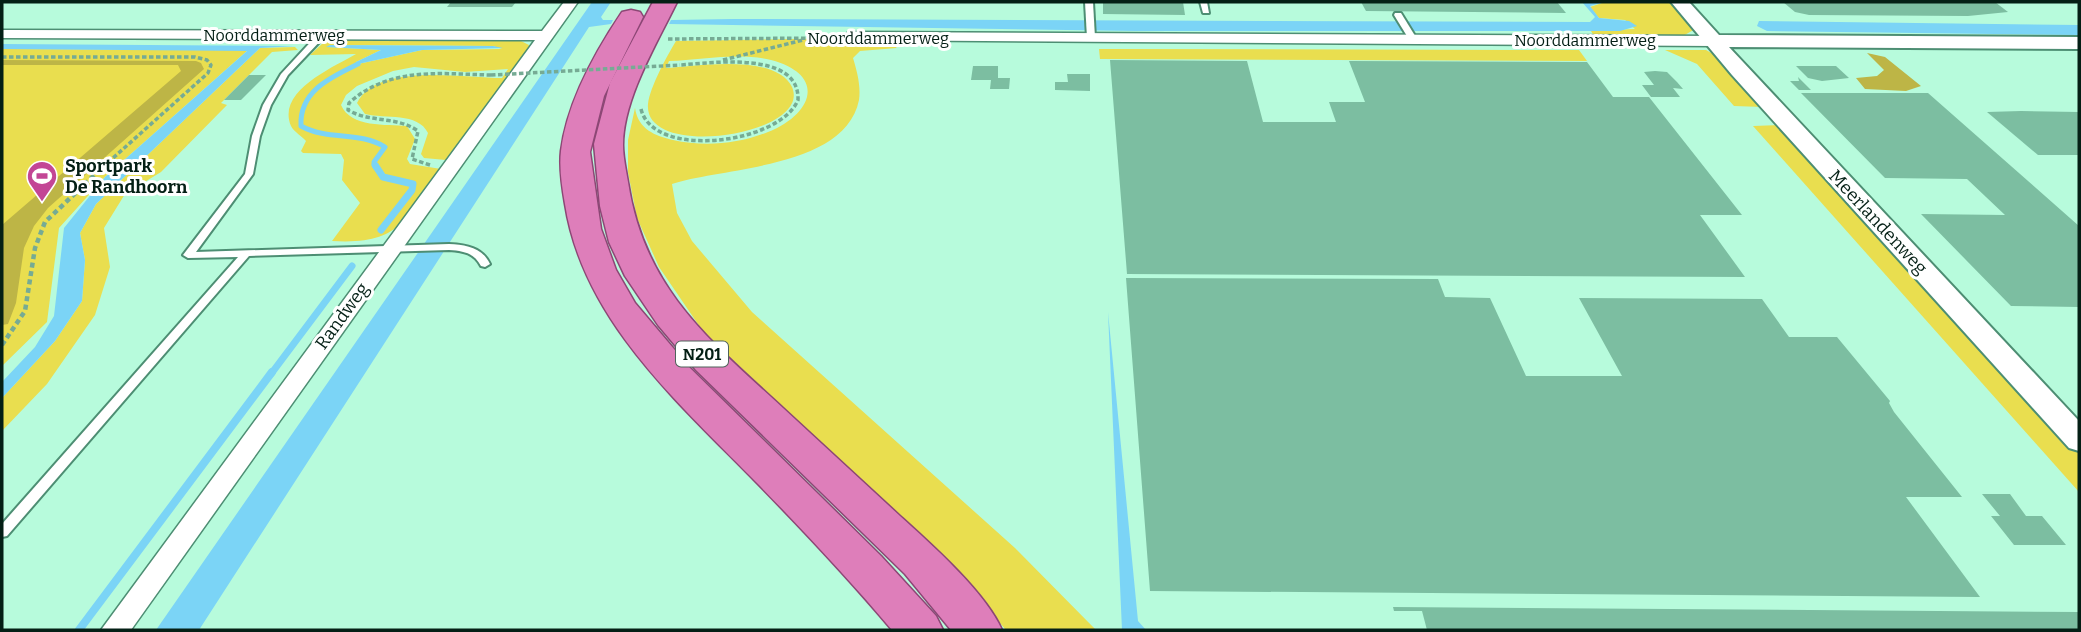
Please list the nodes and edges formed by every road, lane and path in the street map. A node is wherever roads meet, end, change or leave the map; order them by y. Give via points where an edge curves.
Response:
1 (571, 2) edge
2 (640, 2) edge
3 (665, 2) edge
4 (1089, 2) edge
5 (1204, 2) edge
6 (1680, 2) edge
7 (1206, 11) dead end
8 (1399, 16) dead end
9 (2, 34) edge
10 (321, 36) junction
11 (546, 36) junction
12 (1091, 36) junction
13 (850, 37) joint
14 (1411, 37) junction
15 (811, 38) junction
16 (665, 39) dead end
17 (1713, 41) junction
18 (2079, 43) edge
19 (2, 57) edge
20 (712, 63) junction
21 (649, 127) dead end
22 (412, 153) dead end
23 (391, 247) junction
24 (246, 253) junction
25 (485, 264) dead end
26 (2, 345) edge
27 (2079, 440) edge
28 (2, 532) edge
29 (115, 630) edge
30 (920, 630) edge
31 (979, 630) edge

1 - 11 street, Randweg
2 - 30 highway, N201 via 594,84 575,149 579,213 592,253 635,330 674,376 866,569
3 - 31 highway, N201 via 623,83 608,144 625,242 642,276 709,361 920,561
4 - 12 lane
5 - 7 lane
6 - 17 street, Meerlandenweg
8 - 14 lane
9 - 10 street, Noorddammerweg
10 - 11 street, Noorddammerweg
10 - 24 lane via 285,74 267,105 249,173 188,255
11 - 23 street, Randweg
12 - 13 street, Noorddammerweg
12 - 14 street, Noorddammerweg
13 - 15 path, Noorddammerweg
14 - 17 street, Noorddammerweg
15 - 16 path, Noorddammerweg
15 - 20 path
17 - 18 street, Noorddammerweg
17 - 27 street, Meerlandenweg
19 - 26 path via 195,57 211,65 208,73 45,222 29,272 25,311
20 - 21 path via 751,64 787,74 800,92 796,110 778,123 726,139 688,140
20 - 22 path, bridge via 491,75 411,74 379,81 349,103 348,110 355,116 412,124 418,131
23 - 24 lane
23 - 25 lane via 472,250
23 - 29 street, Randweg
24 - 28 lane

